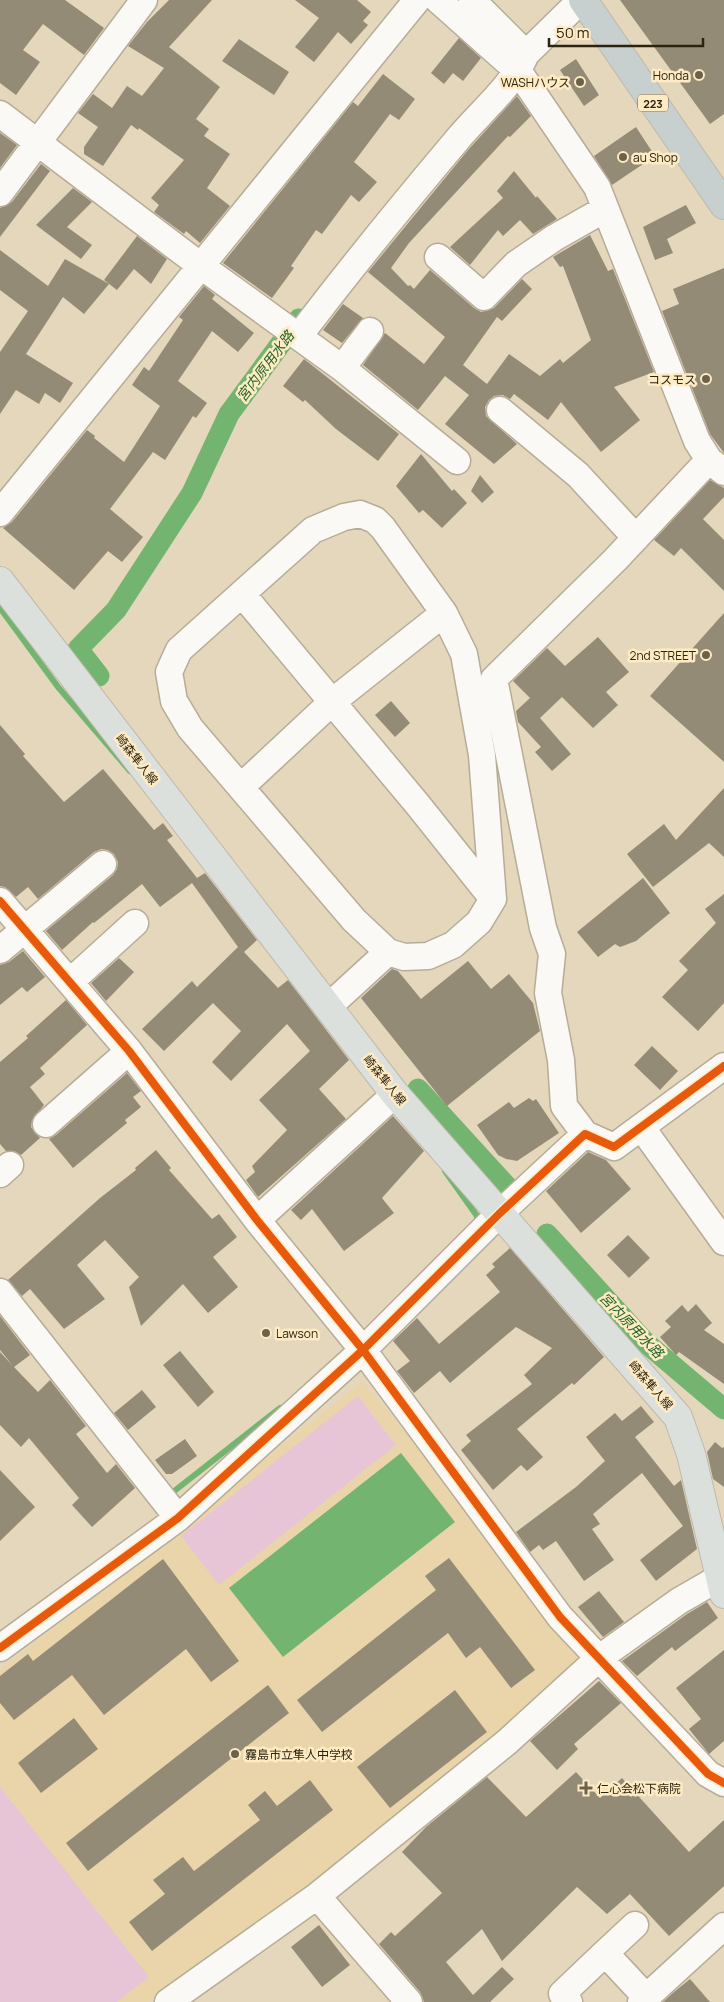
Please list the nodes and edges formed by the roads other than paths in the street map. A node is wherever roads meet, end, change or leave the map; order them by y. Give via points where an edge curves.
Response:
1 (144, 0) edge
2 (417, 0) edge
3 (438, 0) edge
4 (472, 0) edge
5 (582, 0) edge
6 (523, 63) junction
7 (0, 114) edge
8 (37, 143) junction
9 (0, 193) edge
10 (724, 205) edge
11 (606, 208) junction
12 (438, 257) dead end
13 (201, 266) junction
14 (370, 331) dead end
15 (299, 336) junction
16 (342, 368) junction
17 (500, 410) dead end
18 (457, 462) dead end
19 (716, 466) edge
20 (0, 513) edge
21 (636, 538) junction
22 (0, 581) edge
23 (242, 594) junction
24 (444, 613) junction
25 (332, 702) junction
26 (242, 786) junction
27 (102, 864) dead end
28 (493, 899) junction
29 (0, 901) edge
30 (135, 923) dead end
31 (25, 928) junction
32 (0, 950) edge
33 (388, 952) junction
34 (70, 982) junction
35 (328, 1007) junction
36 (129, 1051) junction
37 (724, 1066) edge
38 (395, 1094) junction
39 (46, 1124) dead end
40 (642, 1128) junction
41 (585, 1134) junction
42 (499, 1214) junction
43 (257, 1220) junction
44 (724, 1242) edge
45 (0, 1292) edge
46 (363, 1350) junction
47 (178, 1518) junction
48 (722, 1586) edge
49 (0, 1648) edge
50 (598, 1659) junction
51 (724, 1783) edge
52 (316, 1896) junction
53 (635, 1925) dead end
54 (724, 1926) edge
55 (605, 1953) junction
56 (644, 2000) edge
57 (168, 2002) edge
58 (409, 2002) edge
59 (570, 2002) edge

1 - 8 street
2 - 13 street
3 - 6 street
4 - 6 street
5 - 6 street
5 - 10 highway, 223
6 - 11 street via 597,187
6 - 15 street via 358,258
7 - 8 street
8 - 9 street
8 - 13 street
11 - 12 street via 516,264 484,297
11 - 19 street via 697,441
13 - 15 street
13 - 20 street
14 - 16 street
15 - 16 street
16 - 18 street
17 - 21 street via 578,475
19 - 21 street
21 - 41 street via 494,679 543,928 552,954 548,994 561,1060 564,1106
22 - 35 main road, 崎森隼人線
23 - 24 street via 313,530 360,514 375,520 383,528
23 - 25 street
23 - 26 street via 179,650 169,672 174,701 190,728
24 - 25 street
24 - 28 street via 464,654 482,754
25 - 26 street
25 - 28 street
26 - 33 street via 354,920
27 - 31 street
28 - 33 street via 479,922 453,945 428,956 404,957
29 - 31 street
30 - 34 street
31 - 32 street
31 - 34 street
33 - 35 street
34 - 36 street
35 - 38 main road, 崎森隼人線
36 - 39 street
36 - 43 street
37 - 40 street
38 - 42 main road, 崎森隼人線
38 - 43 street
40 - 41 street via 614,1147
40 - 44 street
41 - 42 street
42 - 46 street
42 - 48 main road, 崎森隼人線 via 678,1417 691,1454
43 - 46 street
45 - 47 street
46 - 47 street
46 - 50 street via 560,1617
47 - 49 street
48 - 50 street via 679,1601
50 - 51 street via 708,1774
50 - 52 street via 507,1742
52 - 57 street
52 - 58 street
53 - 55 street
54 - 56 street
55 - 56 street
55 - 59 street via 562,1994

